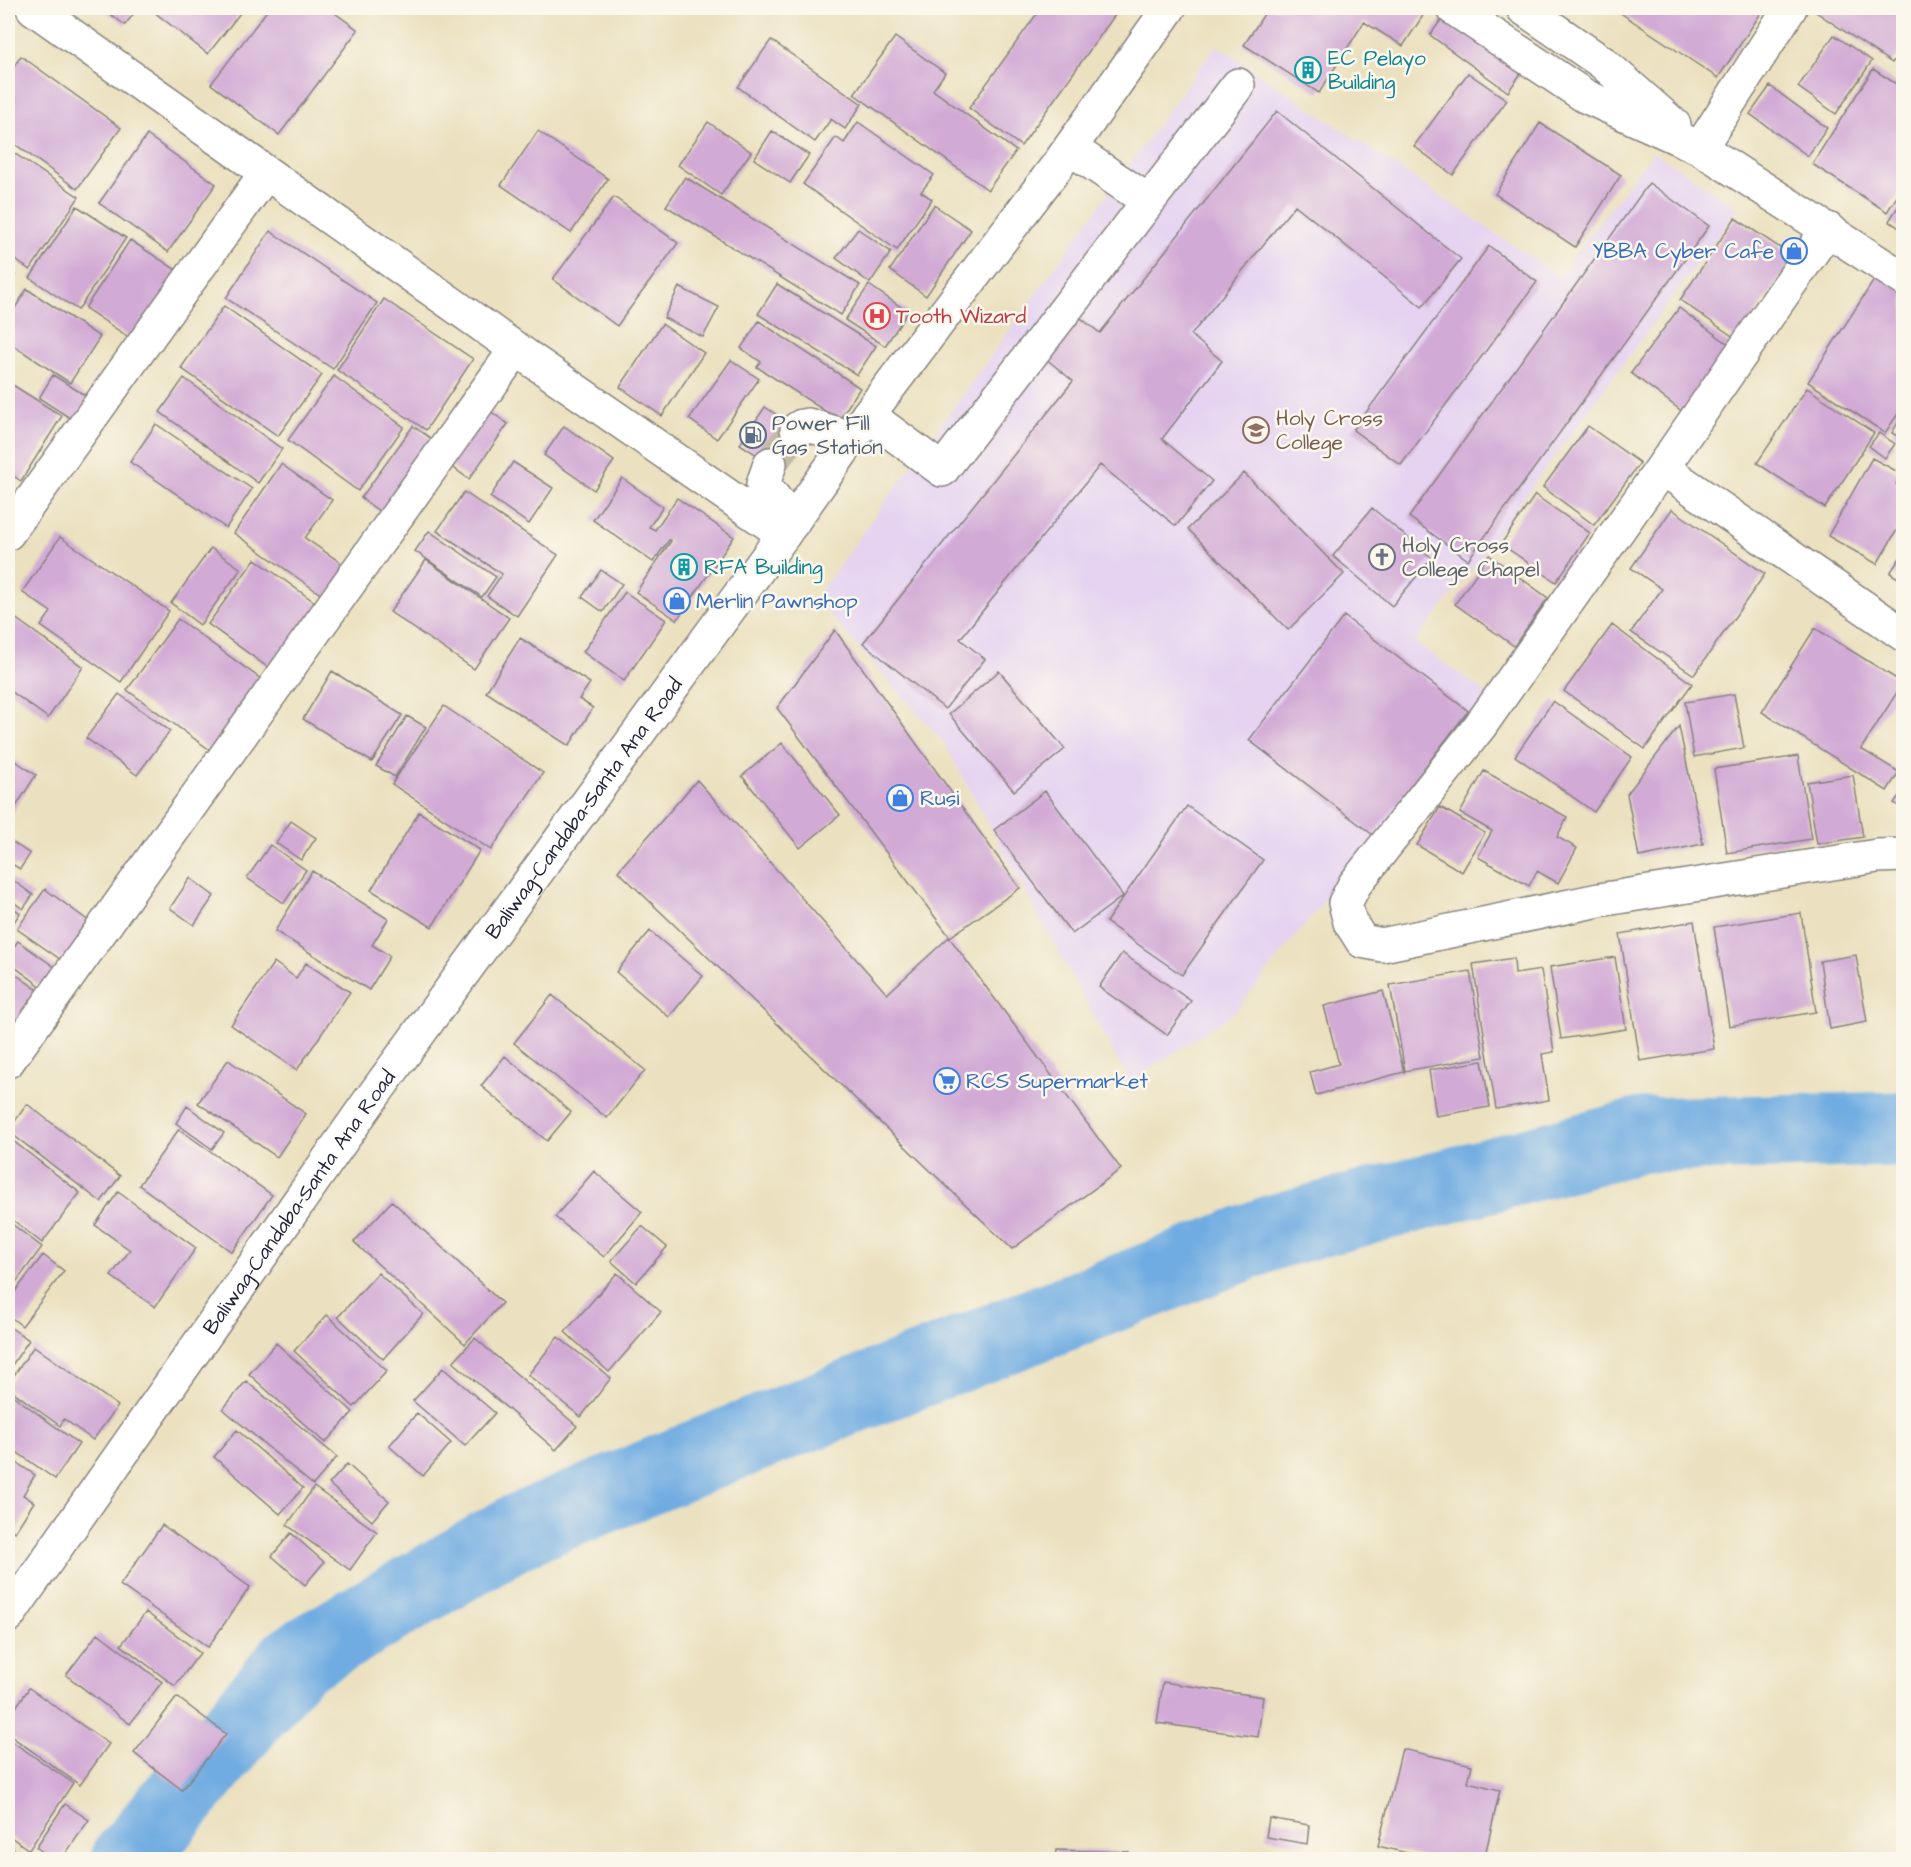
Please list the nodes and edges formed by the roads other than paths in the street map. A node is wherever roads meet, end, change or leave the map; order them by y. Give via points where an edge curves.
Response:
1 (33, 8) edge
2 (1169, 8) edge
3 (1453, 8) edge
4 (1523, 8) edge
5 (1790, 8) edge
6 (1238, 85) dead end
7 (1070, 148) junction
8 (1700, 148) junction
9 (266, 173) junction
10 (1148, 201) junction
11 (1828, 229) junction
12 (1904, 279) edge
13 (516, 349) junction
14 (860, 427) junction
15 (797, 429) dead end
16 (1662, 468) junction
17 (789, 528) junction
18 (8, 533) edge
19 (1904, 634) edge
20 (1904, 855) edge
21 (8, 1061) edge
22 (9, 1611) edge

1 - 9 street
2 - 7 street, Baliwag-Candaba-Santa Ana Road
3 - 8 street via 1585,96
4 - 8 street via 1602,63
5 - 8 street
6 - 10 street
7 - 10 street
7 - 14 street, Baliwag-Candaba-Santa Ana Road
8 - 11 street
9 - 13 street
9 - 18 street
10 - 14 street via 942,470
11 - 12 street
11 - 16 street
13 - 17 street via 759,485
13 - 21 street
14 - 15 street
14 - 17 street, Baliwag-Candaba-Santa Ana Road
16 - 19 street
16 - 20 street via 1480,726 1355,884 1345,903 1350,922 1362,941 1382,945 1599,900
17 - 22 street, Baliwag-Candaba-Santa Ana Road via 369,1103

